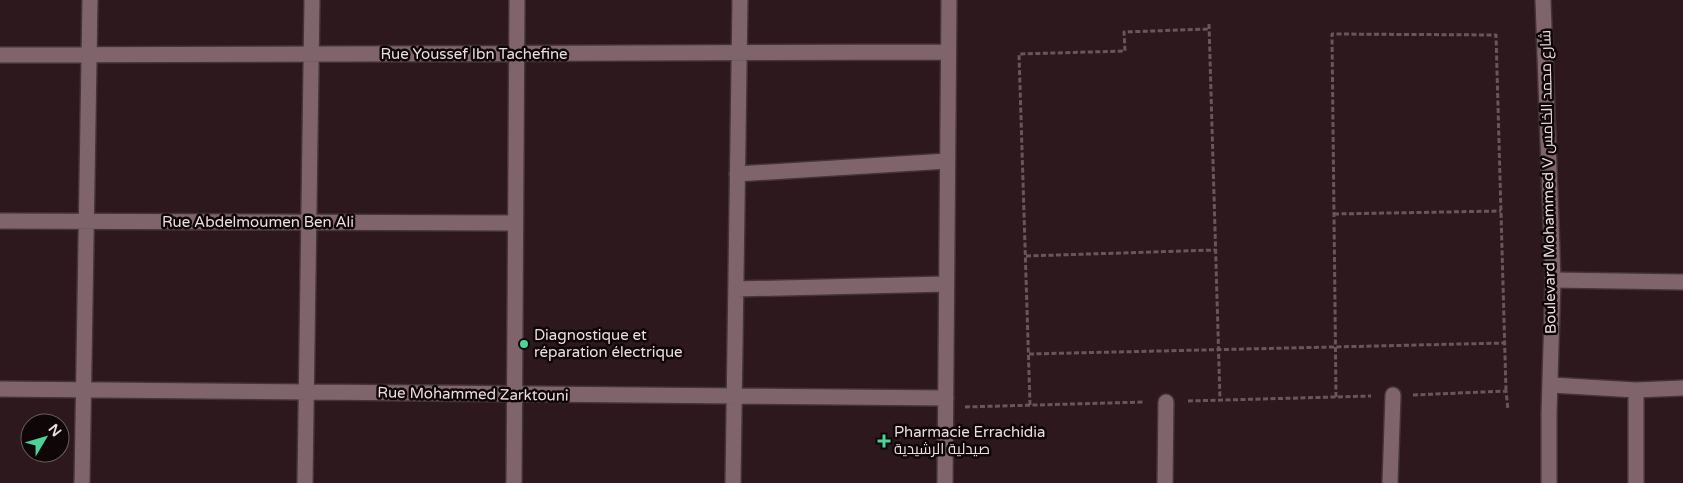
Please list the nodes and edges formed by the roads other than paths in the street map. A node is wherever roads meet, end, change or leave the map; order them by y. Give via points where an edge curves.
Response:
1 (90, 0) edge
2 (312, 0) edge
3 (517, 0) edge
4 (740, 0) edge
5 (948, 0) edge
6 (1543, 0) edge
7 (948, 52) junction
8 (517, 53) junction
9 (739, 53) junction
10 (311, 54) junction
11 (0, 55) edge
12 (89, 55) junction
13 (947, 161) junction
14 (737, 174) junction
15 (0, 221) edge
16 (86, 222) junction
17 (309, 223) junction
18 (516, 224) junction
19 (1553, 280) junction
20 (1683, 282) edge
21 (946, 284) junction
22 (736, 289) junction
23 (1550, 386) junction
24 (1683, 388) edge
25 (0, 389) edge
26 (84, 390) junction
27 (1636, 390) junction
28 (306, 392) junction
29 (514, 394) junction
30 (1393, 395) road end
31 (734, 396) junction
32 (1166, 402) road end
33 (946, 403) junction
34 (82, 483) edge
35 (305, 483) edge
36 (514, 483) edge
37 (734, 483) edge
38 (945, 483) edge
39 (1165, 483) edge
40 (1390, 483) edge
41 (1549, 483) edge
42 (1636, 483) edge

1 - 12 street
2 - 10 street
3 - 8 street
4 - 9 street
5 - 7 street
6 - 19 street, Boulevard Mohammed V شارع محمد الخامس
7 - 9 street, Rue Youssef Ibn Tachefine
7 - 13 street
8 - 9 street, Rue Youssef Ibn Tachefine
8 - 10 street, Rue Youssef Ibn Tachefine
8 - 18 street
9 - 14 street
10 - 12 street, Rue Youssef Ibn Tachefine
10 - 17 street
11 - 12 street, Rue Youssef Ibn Tachefine
12 - 16 street
13 - 14 street
13 - 21 street
14 - 22 street
15 - 16 street, Rue Abdelmoumen Ben Ali
16 - 17 street, Rue Abdelmoumen Ben Ali
16 - 26 street
17 - 18 street, Rue Abdelmoumen Ben Ali
17 - 28 street
18 - 29 street
19 - 20 street
19 - 23 street, Boulevard Mohammed V شارع محمد الخامس
21 - 22 street
21 - 33 street
22 - 31 street
23 - 27 street
23 - 41 street, Boulevard Mohammed V شارع محمد الخامس
24 - 27 street
25 - 26 street, Rue Mohammed Zarktouni
26 - 28 street, Rue Mohammed Zarktouni
26 - 34 street
27 - 42 street
28 - 29 street, Rue Mohammed Zarktouni
28 - 35 street
29 - 31 street, Rue Mohammed Zarktouni
29 - 36 street
30 - 40 street
31 - 33 street, Rue Mohammed Zarktouni
31 - 37 street
32 - 39 street
33 - 38 street

